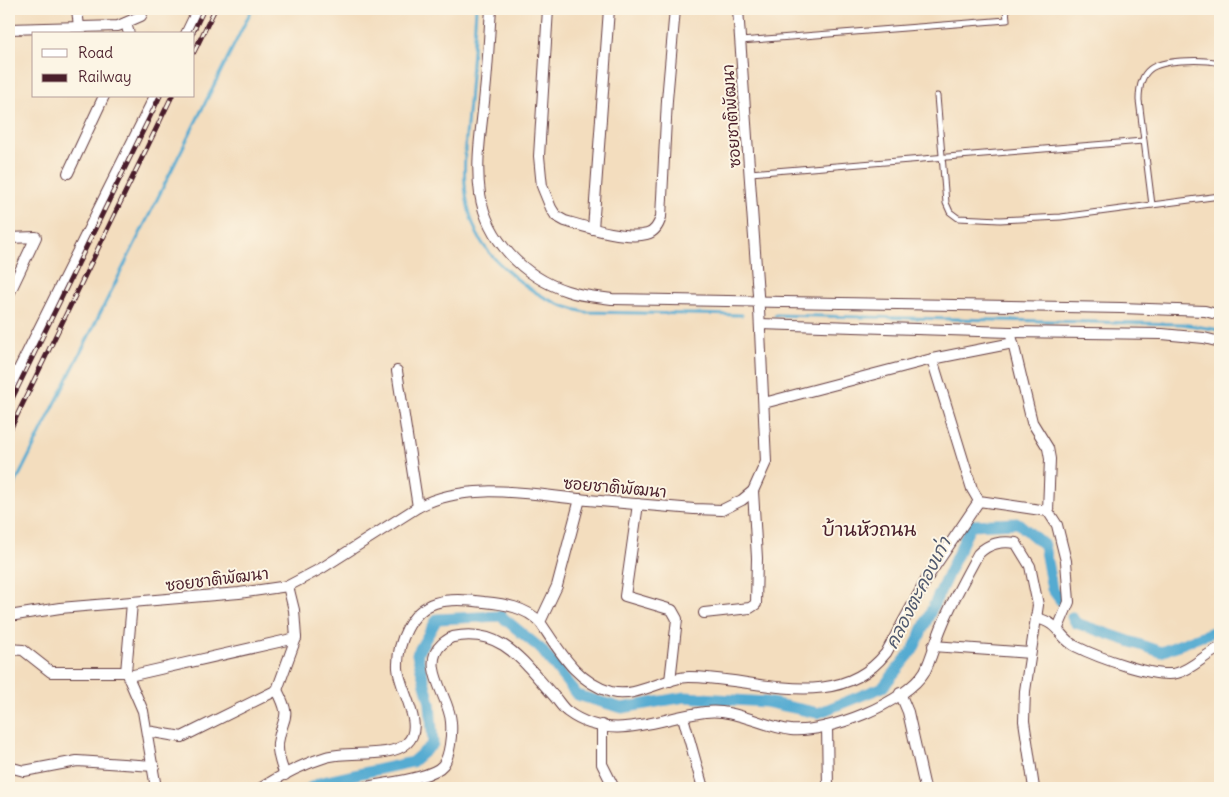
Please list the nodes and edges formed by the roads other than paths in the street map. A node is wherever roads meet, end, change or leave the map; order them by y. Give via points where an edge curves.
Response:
1 (78, 9) edge
2 (144, 9) edge
3 (198, 9) edge
4 (492, 9) edge
5 (548, 9) edge
6 (609, 9) edge
7 (675, 9) edge
8 (738, 9) edge
9 (1006, 9) edge
10 (126, 23) junction
11 (78, 27) junction
12 (9, 29) edge
13 (129, 32) edge
14 (187, 32) edge
15 (740, 41) junction
16 (1220, 63) edge
17 (937, 96) dead end
18 (103, 98) edge
19 (154, 98) edge
20 (1143, 141) junction
21 (942, 157) junction
22 (68, 173) dead end
23 (750, 173) junction
24 (1220, 196) edge
25 (1152, 205) junction
26 (594, 229) junction
27 (9, 238) edge
28 (9, 294) edge
29 (758, 300) junction
30 (1220, 315) edge
31 (760, 324) junction
32 (1012, 338) junction
33 (1220, 342) edge
34 (932, 358) junction
35 (397, 371) dead end
36 (9, 389) edge
37 (764, 403) junction
38 (753, 491) junction
39 (580, 499) junction
40 (979, 501) junction
41 (638, 504) junction
42 (418, 507) junction
43 (1048, 511) junction
44 (288, 586) junction
45 (132, 603) junction
46 (704, 613) dead end
47 (9, 616) edge
48 (1036, 618) junction
49 (540, 622) junction
50 (1058, 628) junction
51 (296, 638) junction
52 (933, 646) junction
53 (1220, 648) edge
54 (9, 649) edge
55 (1030, 653) junction
56 (127, 674) junction
57 (670, 681) junction
58 (277, 690) junction
59 (900, 693) junction
60 (683, 717) junction
61 (602, 725) junction
62 (827, 726) junction
63 (147, 731) junction
64 (154, 766) junction
65 (9, 767) edge
66 (285, 775) junction
67 (156, 788) edge
68 (261, 788) edge
69 (367, 788) edge
70 (614, 788) edge
71 (703, 788) edge
72 (828, 788) edge
73 (925, 788) edge
74 (1034, 788) edge

1 - 11 street
2 - 10 street via 141,16
3 - 14 street
4 - 29 street via 478,154 479,178 484,210 505,251 543,280 569,292 588,296
5 - 26 street via 539,156 542,186 556,216
6 - 26 street
7 - 26 street via 661,217 658,225 647,234 634,236
8 - 15 street, ซอยชาติพัฒนา
9 - 15 lane via 1007,20
10 - 11 street
10 - 13 street
11 - 12 street
15 - 23 street, ซอยชาติพัฒนา
16 - 20 lane via 1204,60 1161,62 1147,71 1139,90
17 - 21 lane
18 - 22 street
19 - 36 street
20 - 21 lane
20 - 25 lane
21 - 23 lane
21 - 25 lane via 946,203 958,218 1061,217
23 - 29 street, ซอยชาติพัฒนา
24 - 25 lane
27 - 28 street via 36,237
29 - 30 street via 1121,308 1204,311
29 - 31 street, ซอยชาติพัฒนา
31 - 32 street
31 - 37 street, ซอยชาติพัฒนา
32 - 33 street via 1162,334
32 - 34 street
32 - 43 street via 1032,422 1048,448
34 - 37 street
34 - 40 street via 972,489
35 - 42 street
37 - 38 street, ซอยชาติพัฒนา via 766,462
38 - 41 street, ซอยชาติพัฒนา via 722,510
38 - 46 street via 756,604 750,608
39 - 41 street, ซอยชาติพัฒนา
39 - 42 street, ซอยชาติพัฒนา via 499,492 470,493 429,501
39 - 49 street via 559,580
40 - 43 street
40 - 57 street via 929,575 886,653 878,663 856,678 823,690 696,678
41 - 57 street via 625,596 672,610 676,619
42 - 44 street, ซอยชาติพัฒนา
43 - 50 street via 1057,525 1066,561 1069,602
44 - 45 street, ซอยชาติพัฒนา via 239,594
44 - 51 street
45 - 47 street, ซอยชาติพัฒนา via 60,608
45 - 56 street
48 - 50 street via 1048,620
48 - 52 street via 1038,605 1030,566 1016,543 1002,542 985,547 978,554
48 - 55 street
49 - 57 street via 562,655 584,679 612,692 632,691
49 - 66 street via 532,614 505,604 472,601 434,603 412,620 400,645 398,668 414,723 413,735 406,744 390,751 326,757
50 - 53 street via 1073,645 1134,668 1162,674 1178,673
51 - 56 street
51 - 58 street
52 - 55 street
52 - 59 street via 926,670 911,688
54 - 56 street via 23,650 51,672
55 - 74 street via 1024,721
56 - 63 street via 143,711
58 - 63 street via 182,737
58 - 66 street via 286,712 278,743
59 - 62 street via 870,712
59 - 73 street via 908,712
60 - 61 street via 629,727
60 - 62 street via 707,712 742,716 792,730
60 - 71 street
61 - 69 street via 568,712 503,643 480,634 450,637 436,650 432,664 451,721 449,748 443,765 432,773
61 - 70 street via 602,764
62 - 72 street
63 - 64 street
64 - 65 street via 77,761 24,771
64 - 67 street
66 - 68 street

